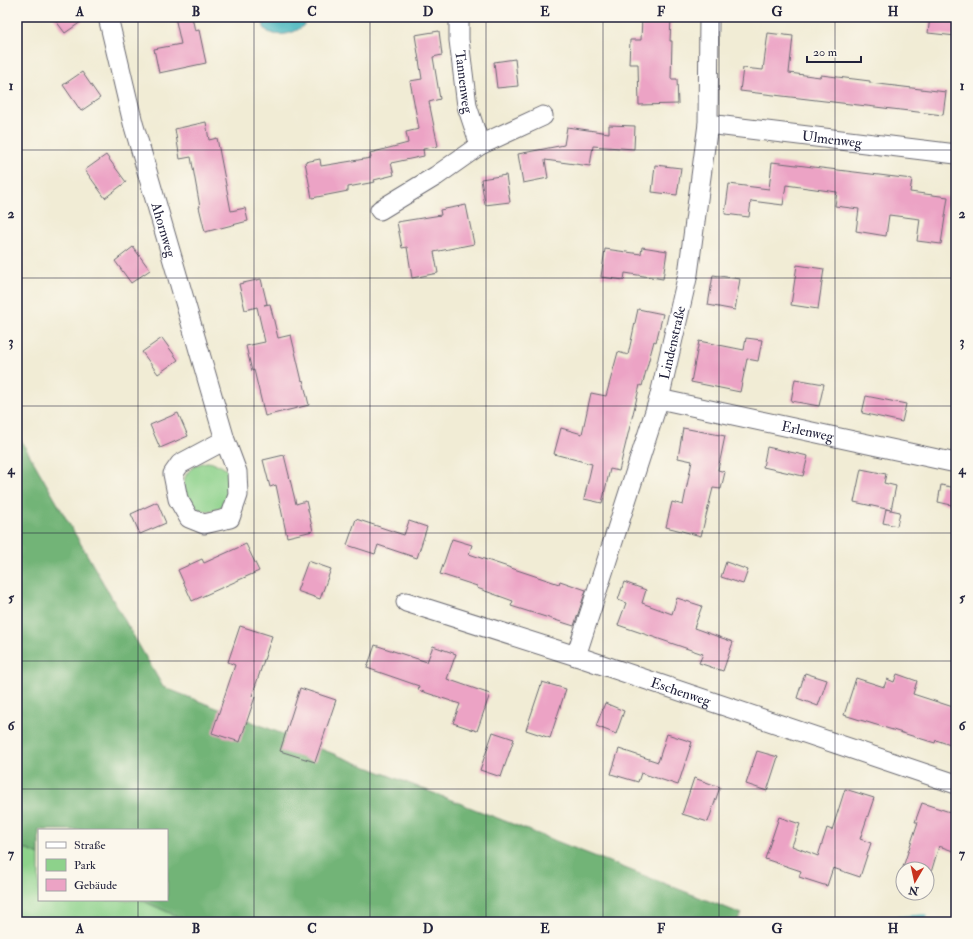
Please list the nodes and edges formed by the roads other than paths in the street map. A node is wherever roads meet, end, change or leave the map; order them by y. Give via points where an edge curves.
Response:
1 (108, 17) edge
2 (459, 17) edge
3 (709, 17) edge
4 (543, 116) dead end
5 (708, 124) junction
6 (480, 145) junction
7 (956, 154) edge
8 (380, 210) dead end
9 (659, 399) junction
10 (225, 440) dead end
11 (956, 463) edge
12 (406, 602) dead end
13 (576, 656) junction
14 (956, 784) edge

1 - 10 street, Ahornweg via 133,123
2 - 6 street, Tannenweg via 459,40 467,106
3 - 5 street, Lindenstraße
4 - 6 street
5 - 7 street, Ulmenweg
5 - 9 street, Lindenstraße via 688,274
6 - 8 street via 436,176
9 - 11 street, Erlenweg
9 - 13 street, Lindenstraße
12 - 13 street, Eschenweg
13 - 14 street, Eschenweg

